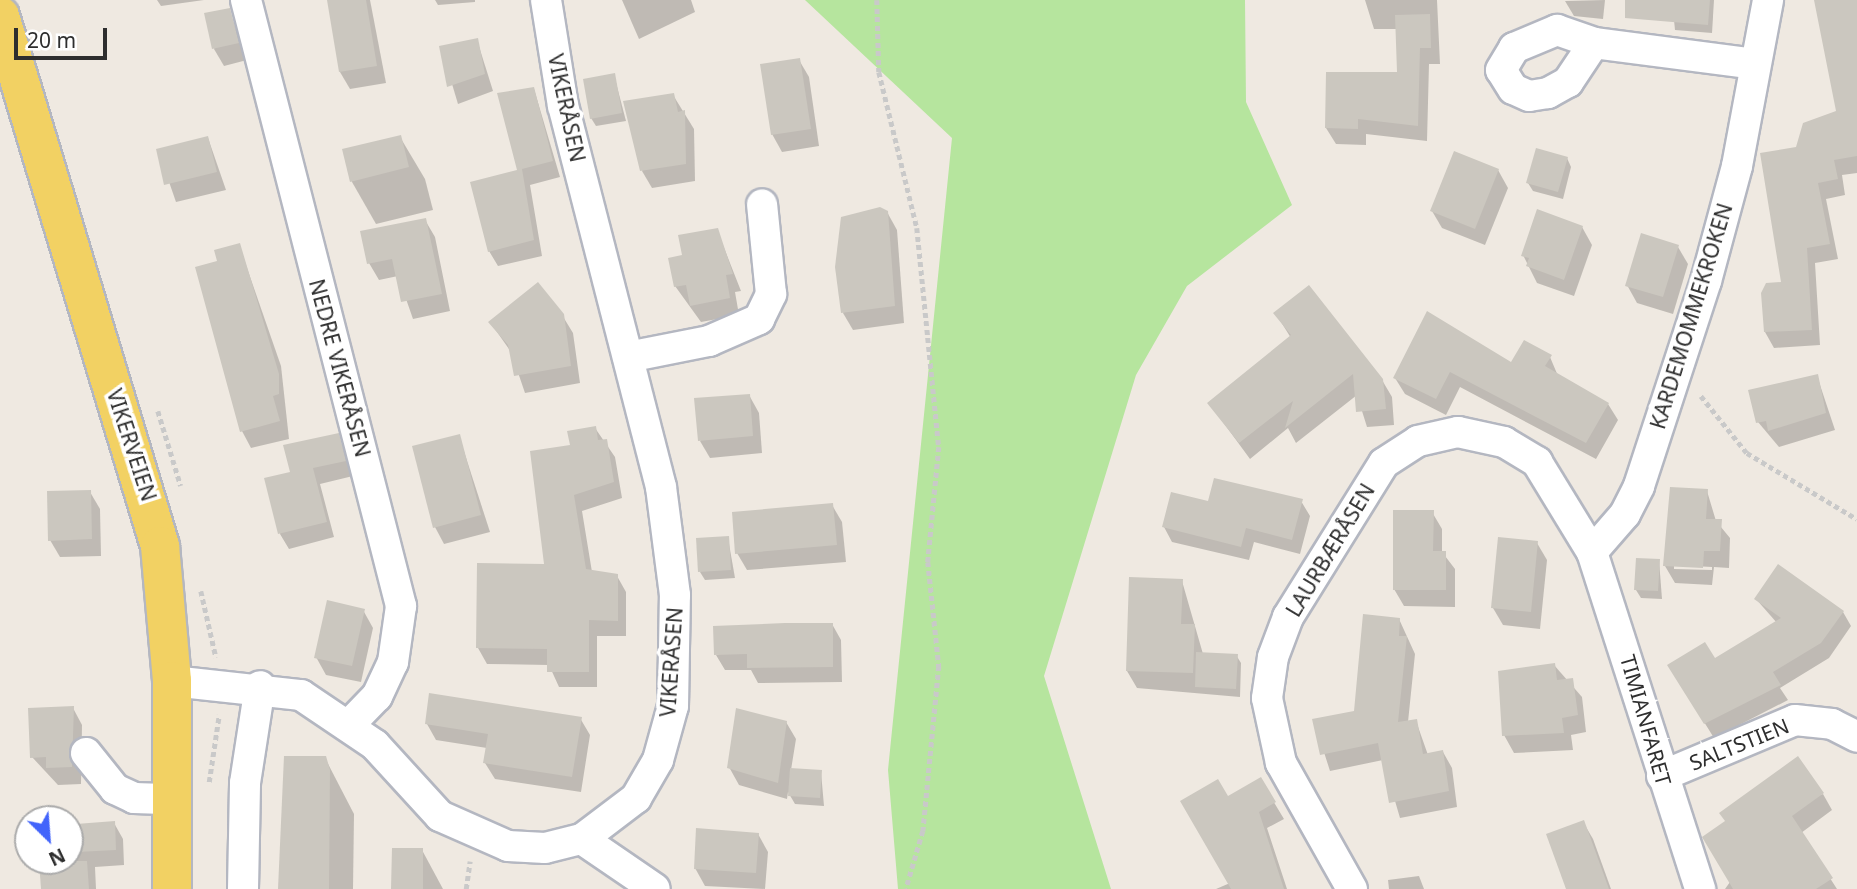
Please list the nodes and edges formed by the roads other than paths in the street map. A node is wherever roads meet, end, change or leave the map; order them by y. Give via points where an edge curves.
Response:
1 (246, 0) edge
2 (546, 0) edge
3 (1768, 0) edge
4 (0, 16) edge
5 (1594, 43) dead end
6 (1755, 64) junction
7 (762, 204) dead end
8 (628, 357) junction
9 (1592, 552) junction
10 (172, 681) junction
11 (260, 686) junction
12 (349, 726) junction
13 (1857, 737) edge
14 (86, 753) dead end
15 (1662, 776) junction
16 (172, 799) junction
17 (582, 839) junction
18 (172, 889) edge
19 (243, 889) edge
20 (655, 889) edge
21 (1352, 889) edge
22 (1699, 889) edge

1 - 12 street, NEDRE VIKERÅSEN via 401,606 393,662 377,696
2 - 8 street, VIKERÅSEN via 563,106
3 - 6 street, KARDEMOMMEKROKEN
4 - 10 main road, VIKERVEIEN via 50,199 149,495 169,608
5 - 6 street
6 - 9 street, KARDEMOMMEKROKEN via 1733,178 1639,486 1625,514
7 - 8 street via 771,294 759,319 709,341
8 - 17 street, VIKERÅSEN via 661,487 675,595 673,706 658,760 636,798
9 - 15 street, TIMIANFARET
9 - 21 street, LAURBÆRÅSEN via 1537,462 1504,442 1458,432 1418,441 1384,463 1350,509 1288,617 1266,698 1281,762
10 - 11 street, VIKERÅSEN
10 - 16 main road, VIKERVEIEN
11 - 12 street, VIKERÅSEN via 301,695
11 - 19 street via 245,783
12 - 17 street, VIKERÅSEN via 440,816 474,835 545,848
13 - 15 street, SALTSTIEN via 1832,724 1795,720
14 - 16 street via 115,789 134,798
15 - 22 street, TIMIANFARET
16 - 18 main road, VIKERVEIEN
17 - 20 street

